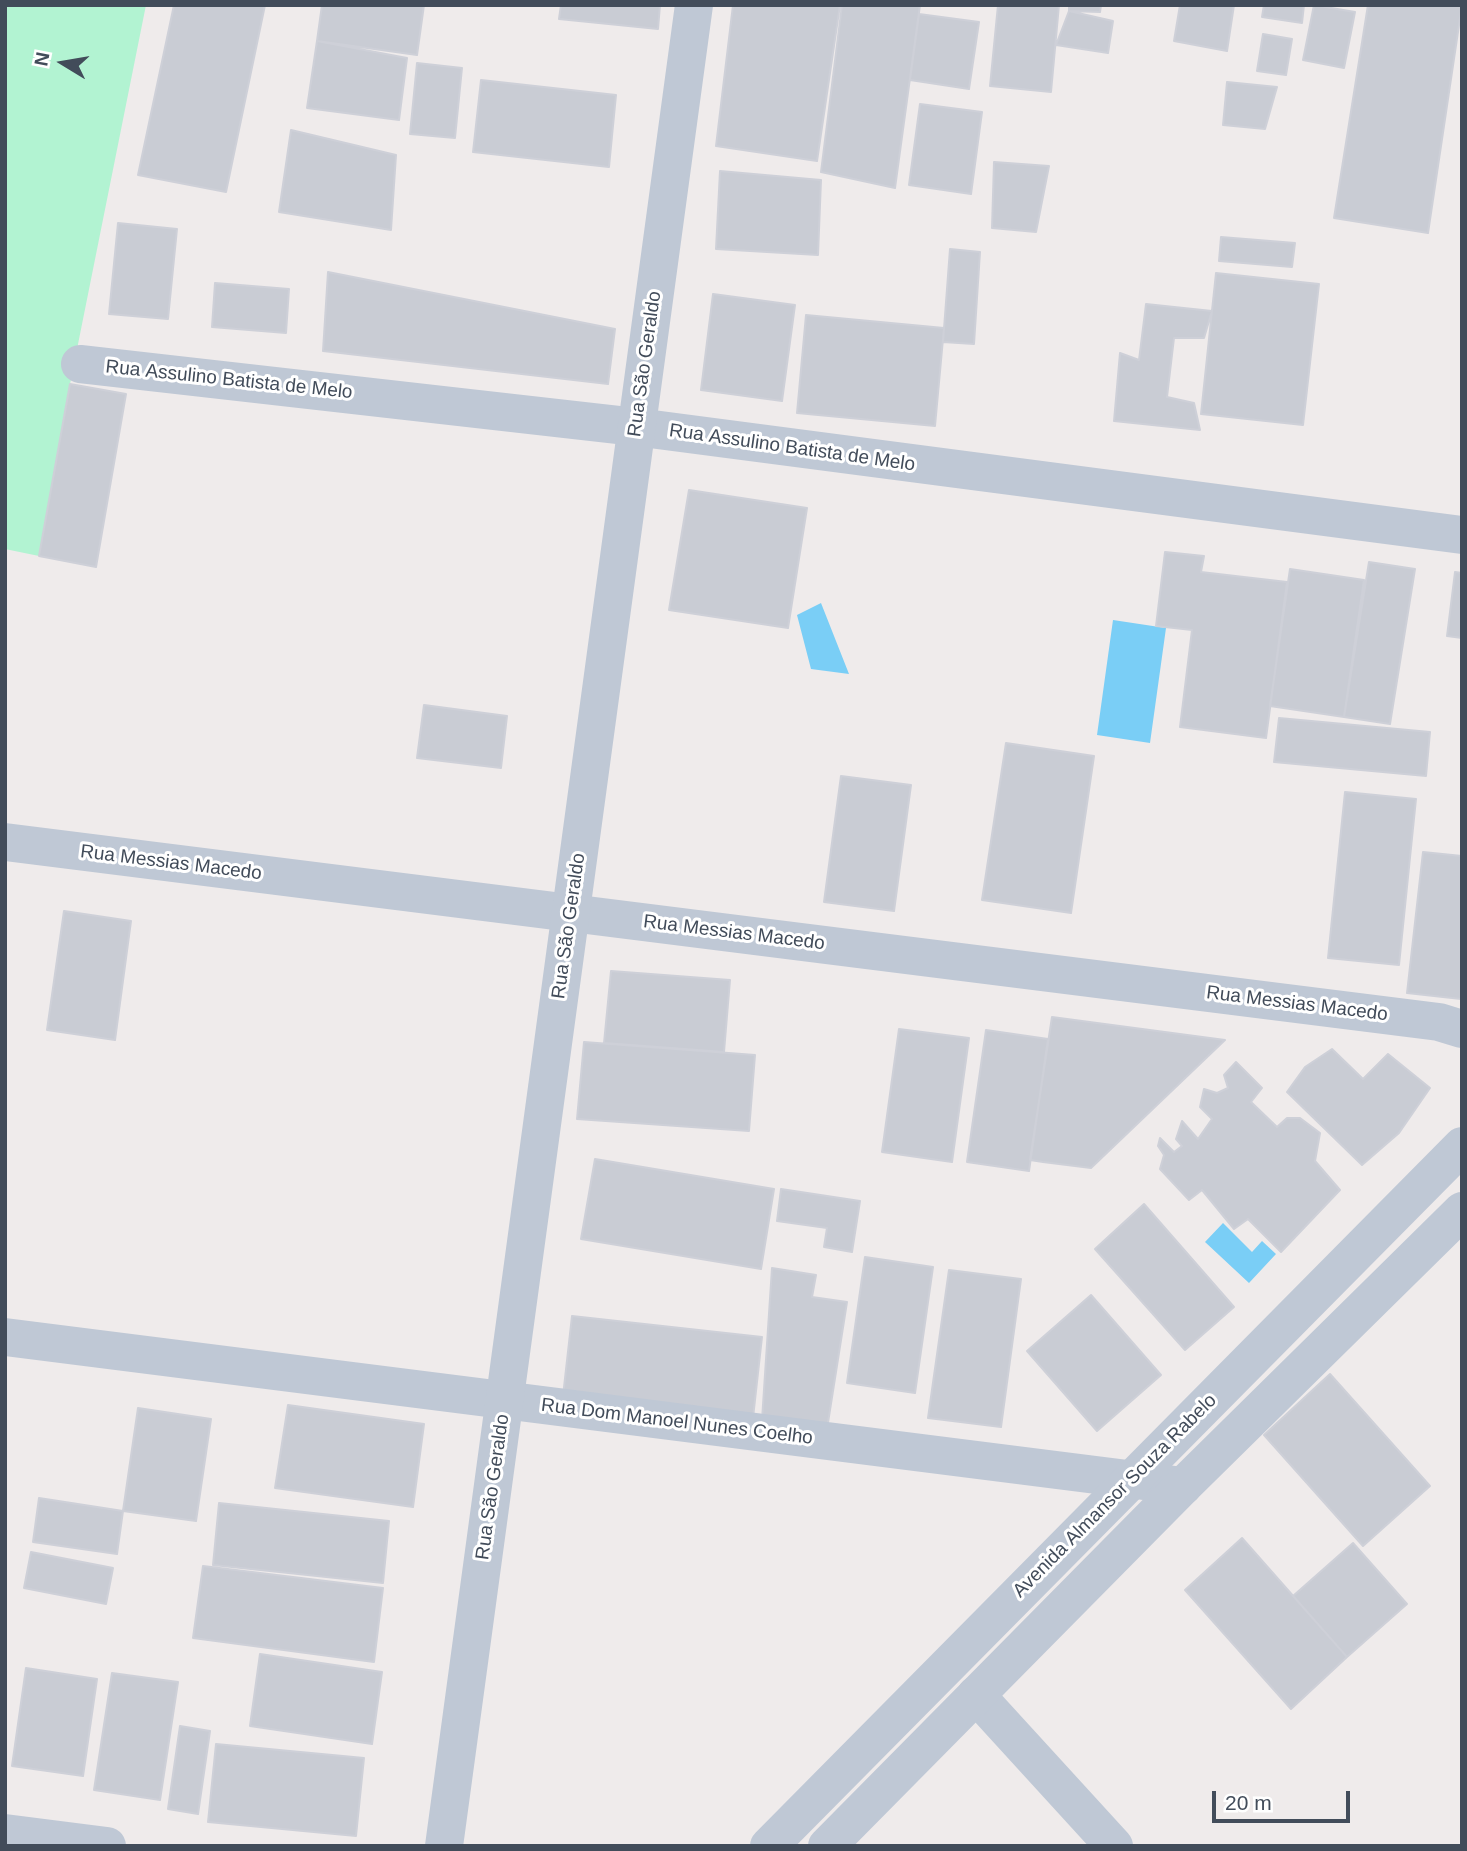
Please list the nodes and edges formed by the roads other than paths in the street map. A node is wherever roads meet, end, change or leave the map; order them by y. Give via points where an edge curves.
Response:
1 (694, 5) edge
2 (80, 364) dead end
3 (636, 427) junction
4 (1462, 535) edge
5 (5, 842) edge
6 (570, 913) junction
7 (1462, 1029) edge
8 (1462, 1146) edge
9 (1462, 1211) edge
10 (5, 1337) edge
11 (505, 1400) junction
12 (1131, 1480) junction
13 (1183, 1486) junction
14 (976, 1695) junction
15 (5, 1833) edge
16 (107, 1846) edge
17 (444, 1846) edge
18 (769, 1846) edge
19 (827, 1846) edge
20 (1114, 1846) edge

1 - 3 street, Rua São Geraldo
2 - 3 street, Rua Assulino Batista de Melo
3 - 4 street, Rua Assulino Batista de Melo
3 - 6 street, Rua São Geraldo
5 - 6 street, Rua Messias Macedo
6 - 7 street, Rua Messias Macedo via 1439,1022
6 - 11 street, Rua São Geraldo
8 - 12 street, Avenida Almansor Souza Rabelo
9 - 13 street
10 - 11 street, Rua Dom Manoel Nunes Coelho
11 - 12 street, Rua Dom Manoel Nunes Coelho
11 - 17 street, Rua São Geraldo
12 - 13 street, Rua Dom Manoel Nunes Coelho
12 - 18 street, Avenida Almansor Souza Rabelo
13 - 14 street
14 - 19 street
14 - 20 street
15 - 16 street

